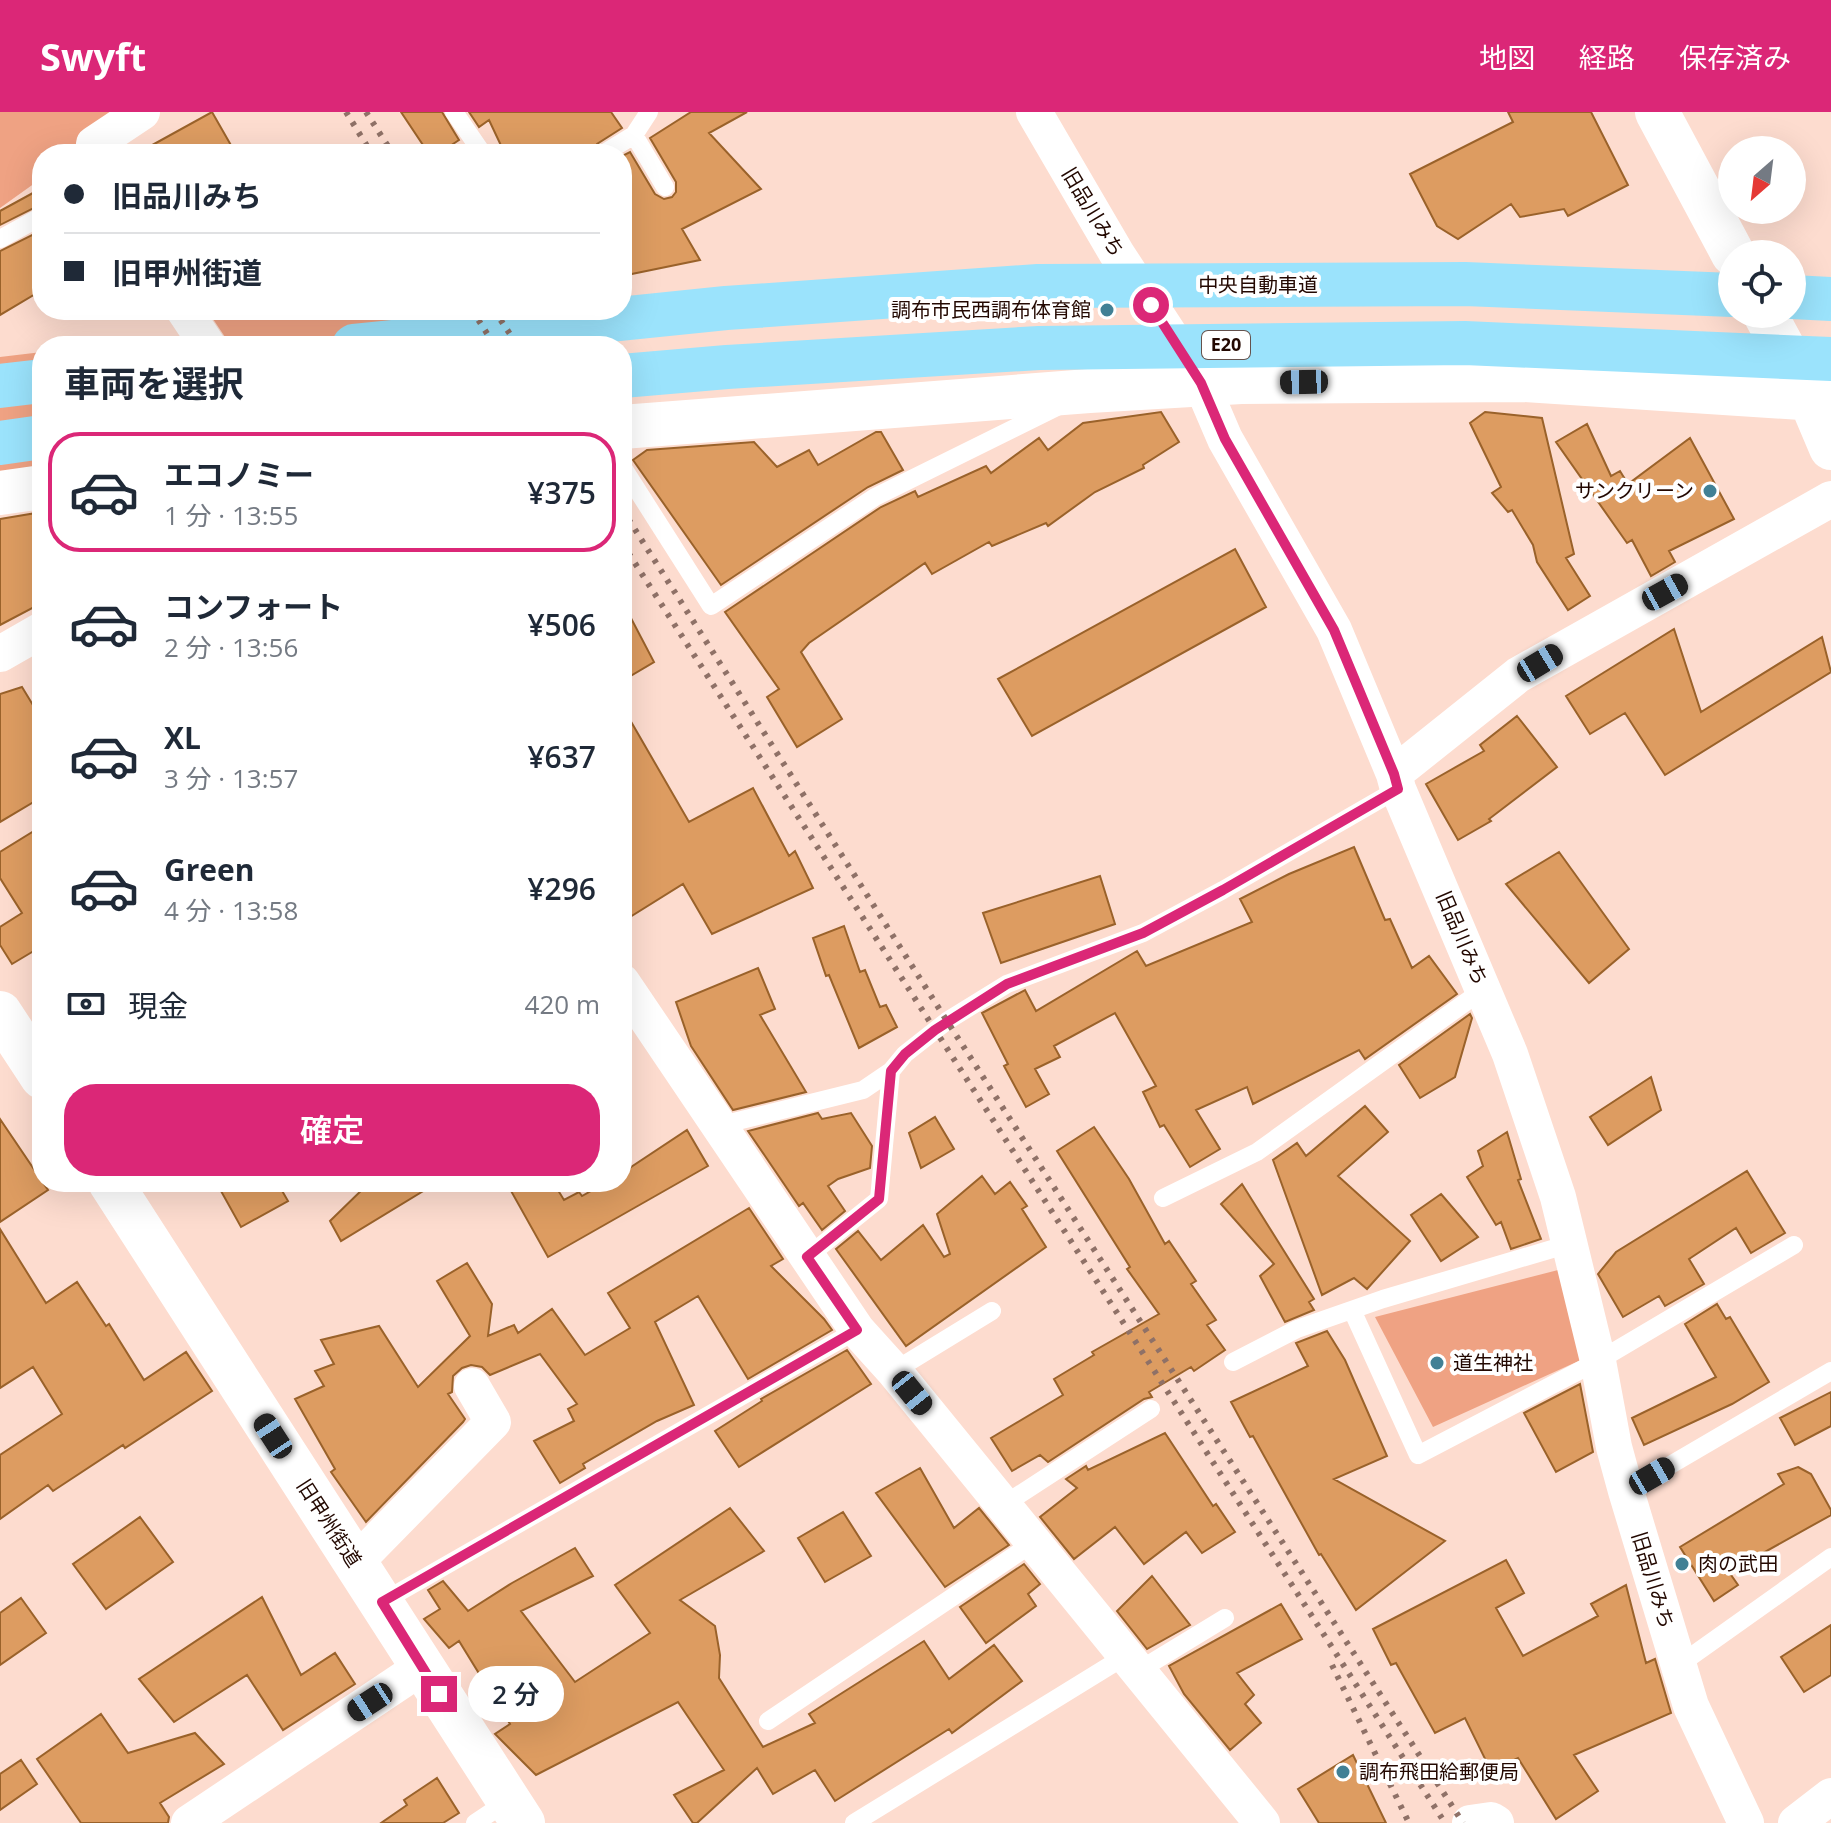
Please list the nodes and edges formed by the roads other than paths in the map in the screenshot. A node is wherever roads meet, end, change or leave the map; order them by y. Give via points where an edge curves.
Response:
1 (142, 112) edge
2 (454, 112) edge
3 (649, 112) edge
4 (1034, 112) edge
5 (1657, 112) edge
6 (634, 135) junction
7 (94, 144) edge
8 (476, 144) edge
9 (619, 144) edge
10 (665, 187) dead end
11 (32, 221) edge
12 (0, 239) edge
13 (1726, 240) edge
14 (1718, 294) edge
15 (1806, 298) edge
16 (1831, 299) edge
17 (632, 318) edge
18 (609, 320) edge
19 (1774, 328) edge
20 (452, 336) edge
21 (1831, 359) edge
22 (632, 375) edge
23 (32, 382) edge
24 (1201, 383) junction
25 (0, 386) edge
26 (1089, 391) junction
27 (1820, 398) edge
28 (632, 426) edge
29 (32, 438) edge
30 (0, 443) edge
31 (1831, 448) edge
32 (632, 482) edge
33 (32, 488) edge
34 (0, 493) edge
35 (1831, 499) edge
36 (32, 636) edge
37 (0, 654) edge
38 (1396, 782) junction
39 (1484, 989) junction
40 (632, 997) edge
41 (6, 1036) edge
42 (32, 1066) edge
43 (891, 1071) junction
44 (717, 1126) junction
45 (116, 1192) edge
46 (1163, 1198) dead end
47 (1569, 1244) junction
48 (1794, 1245) dead end
49 (807, 1257) junction
50 (1352, 1310) junction
51 (992, 1311) dead end
52 (857, 1330) junction
53 (1598, 1361) junction
54 (1233, 1362) dead end
55 (894, 1371) junction
56 (1831, 1371) edge
57 (472, 1386) dead end
58 (1151, 1409) dead end
59 (1626, 1491) junction
60 (1002, 1506) junction
61 (1033, 1543) junction
62 (1831, 1557) edge
63 (355, 1563) junction
64 (382, 1602) junction
65 (1225, 1618) dead end
66 (1133, 1663) junction
67 (1679, 1665) junction
68 (422, 1667) junction
69 (768, 1721) dead end
70 (1831, 1796) edge
71 (502, 1816) edge
72 (189, 1823) edge
73 (854, 1823) edge
74 (1262, 1823) edge
75 (1470, 1823) edge
76 (1496, 1823) edge
77 (1746, 1823) edge
78 (1796, 1823) edge

1 - 7 street
2 - 8 lane
3 - 6 lane
4 - 24 street, 旧品川みち
5 - 13 street
6 - 9 lane
6 - 10 lane
11 - 12 lane
14 - 17 highway, 中央自動車道 via 1465,284 1038,286
15 - 16 highway
18 - 20 highway, 中央自動車道
19 - 27 street
21 - 22 highway, E20 via 1465,343 1039,348
23 - 25 highway
24 - 26 street
24 - 27 street via 1523,380
24 - 38 street, 旧品川みち via 1225,439 1334,630
26 - 28 street
26 - 32 lane via 875,497 711,606
27 - 31 street
29 - 30 highway
33 - 34 street
35 - 38 street via 1518,675
36 - 37 street
38 - 39 street, 旧品川みち
38 - 43 lane via 1223,890 1143,933 1007,984 935,1030
39 - 46 lane via 1257,1152
39 - 47 street, 旧品川みち via 1510,1054
40 - 44 street
41 - 42 street
43 - 44 lane via 863,1090
43 - 49 lane via 879,1199
44 - 49 street
45 - 63 street, 旧甲州街道
47 - 50 lane
47 - 53 street, 旧品川みち
48 - 53 lane
49 - 52 street
50 - 53 lane via 1418,1455
50 - 54 lane via 1297,1329
51 - 55 lane
52 - 55 street
52 - 64 lane
53 - 59 street, 旧品川みち
55 - 60 street
56 - 59 lane
57 - 63 street via 493,1422
58 - 60 lane
59 - 67 street, 旧品川みち
60 - 61 street
61 - 66 street
61 - 69 lane
62 - 67 lane
63 - 64 street, 旧甲州街道
64 - 68 street, 旧甲州街道
65 - 66 lane
66 - 73 lane
66 - 74 street
67 - 77 street, 旧品川みち via 1691,1706
68 - 71 street, 旧甲州街道
68 - 72 street
70 - 78 street
75 - 76 street

